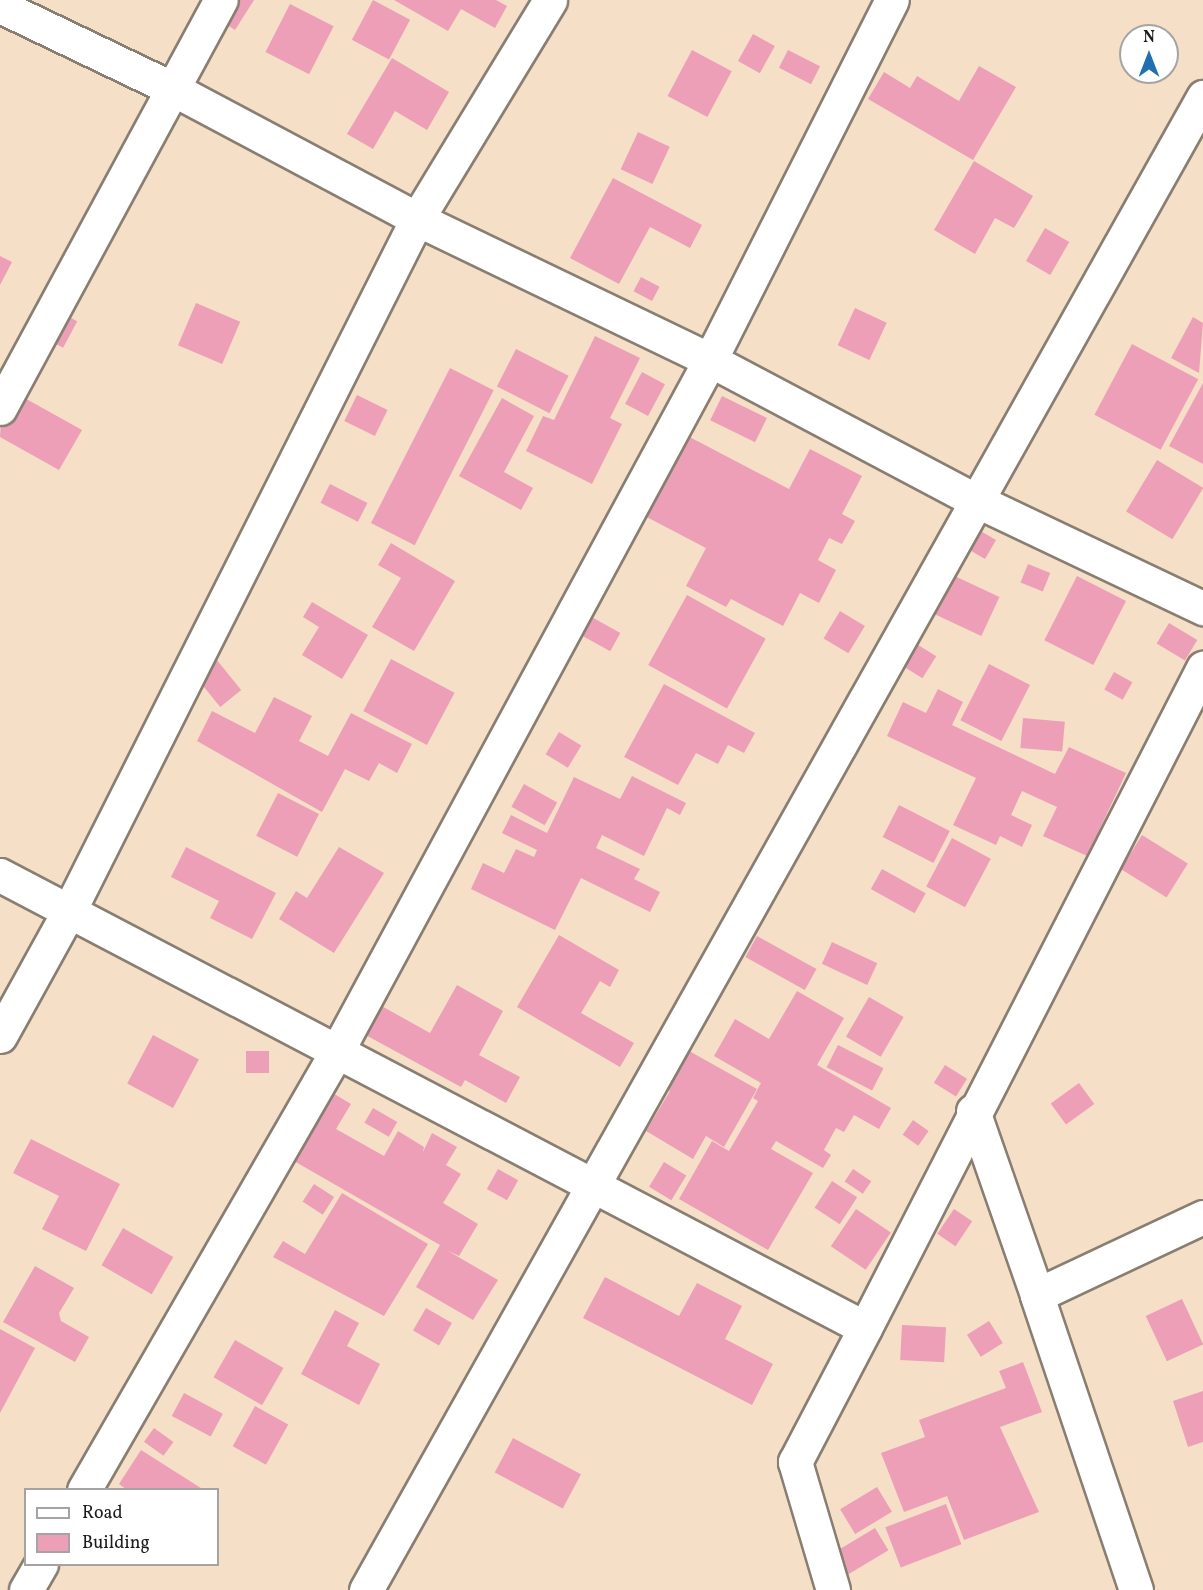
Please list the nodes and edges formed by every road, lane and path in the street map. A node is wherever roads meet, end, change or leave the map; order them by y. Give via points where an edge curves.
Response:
1 (221, 0) edge
2 (550, 0) edge
3 (892, 0) edge
4 (0, 6) edge
5 (171, 88) junction
6 (1203, 97) edge
7 (417, 219) junction
8 (710, 360) junction
9 (0, 408) edge
10 (973, 499) junction
11 (1203, 608) edge
12 (1203, 668) edge
13 (0, 875) edge
14 (69, 911) junction
15 (0, 1036) edge
16 (337, 1051) junction
17 (973, 1111) junction
18 (591, 1187) junction
19 (1203, 1217) edge
20 (1037, 1295) junction
21 (865, 1328) junction
22 (85, 1488) edge
23 (40, 1566) edge
24 (26, 1590) edge
25 (366, 1590) edge
26 (833, 1590) edge
27 (1136, 1590) edge

1 - 5 street
2 - 7 street
3 - 8 street
4 - 5 street
5 - 7 street
5 - 9 street
6 - 10 street
7 - 8 street
7 - 14 street
8 - 10 street
8 - 16 street
10 - 11 street
10 - 18 street
12 - 17 street
13 - 14 street
14 - 15 street
14 - 16 street
16 - 18 street
16 - 22 street
17 - 20 street
17 - 21 street
18 - 21 street
18 - 25 street
19 - 20 street
20 - 27 street
21 - 26 street via 795,1461
23 - 24 street

